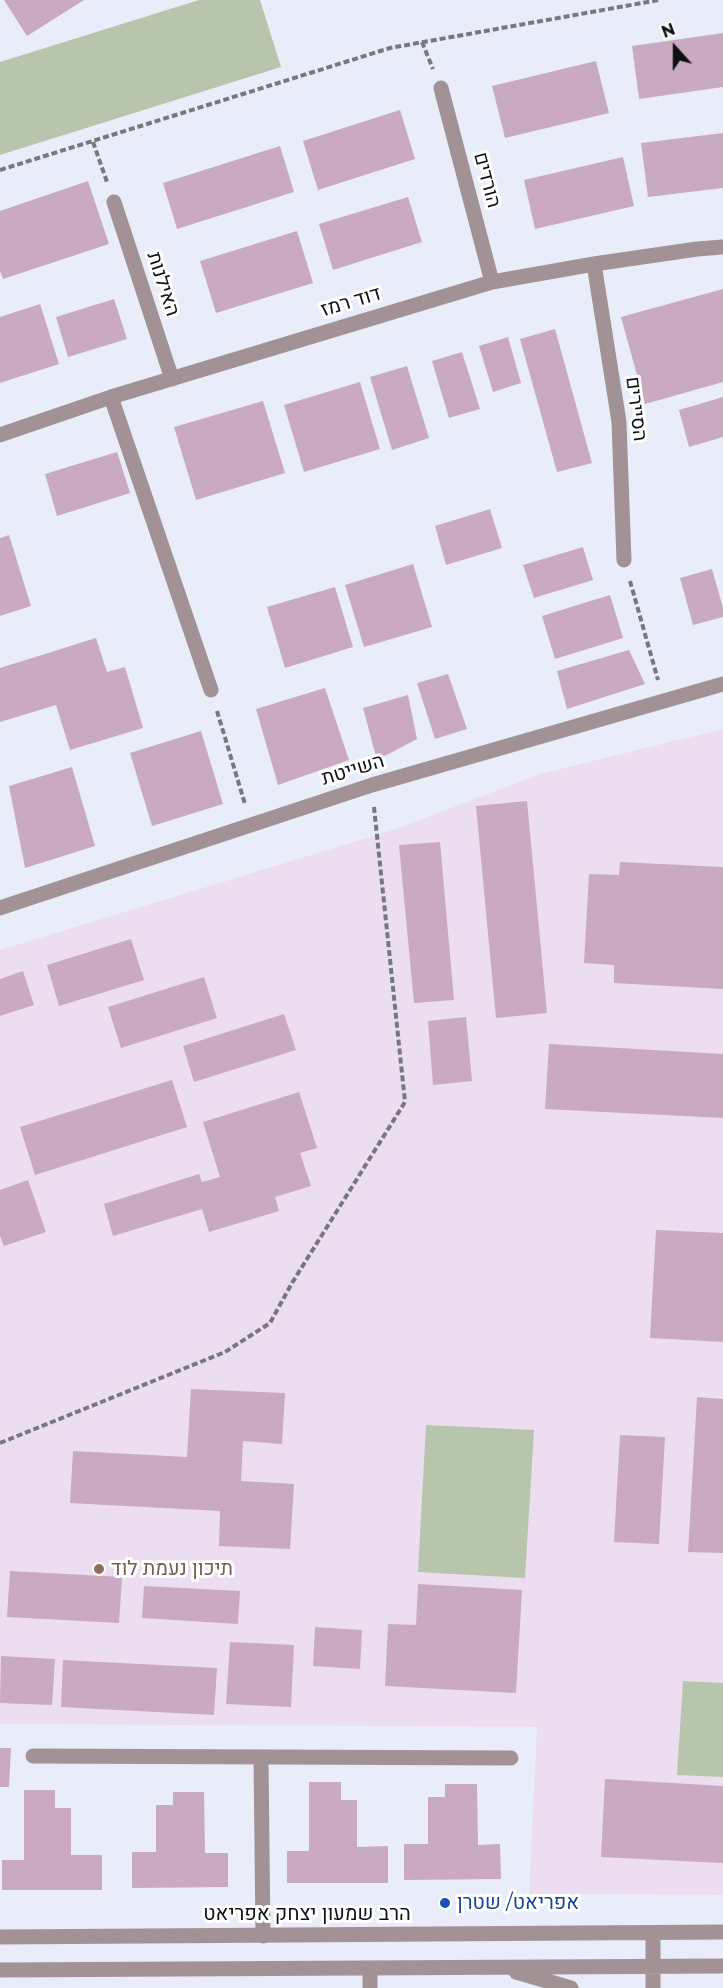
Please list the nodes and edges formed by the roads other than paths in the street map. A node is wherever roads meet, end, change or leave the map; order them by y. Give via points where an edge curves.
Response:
1 (441, 88) road end
2 (114, 202) road end
3 (723, 247) edge
4 (594, 264) junction
5 (492, 282) junction
6 (172, 379) junction
7 (111, 397) junction
8 (0, 435) edge
9 (624, 560) road end
10 (723, 684) edge
11 (211, 690) road end
12 (0, 908) edge
13 (33, 1756) dead end
14 (261, 1757) junction
15 (512, 1758) dead end
16 (723, 1932) edge
17 (652, 1933) junction
18 (263, 1936) junction
19 (0, 1937) edge
20 (653, 1966) junction
21 (723, 1966) edge
22 (370, 1968) junction
23 (501, 1968) junction
24 (0, 1970) edge
25 (370, 1988) edge
26 (571, 1988) edge
27 (653, 1988) edge

1 - 5 street, הורדים
2 - 6 street, האילנות
3 - 4 street, דוד רמז
4 - 5 street, דוד רמז
4 - 9 street, הסיירים via 619,422
5 - 6 street, דוד רמז
6 - 7 street, דוד רמז
7 - 8 street, דוד רמז
7 - 11 street
10 - 12 street, השייטת via 372,785
13 - 14 street
14 - 15 street
14 - 18 street
16 - 17 street, הרב שמעון יצחק אפריאט
17 - 18 street, הרב שמעון יצחק אפריאט
17 - 20 street
18 - 19 street, הרב שמעון יצחק אפריאט
20 - 21 street
20 - 23 street
20 - 27 street
22 - 23 street
22 - 24 street
22 - 25 street
23 - 26 street

